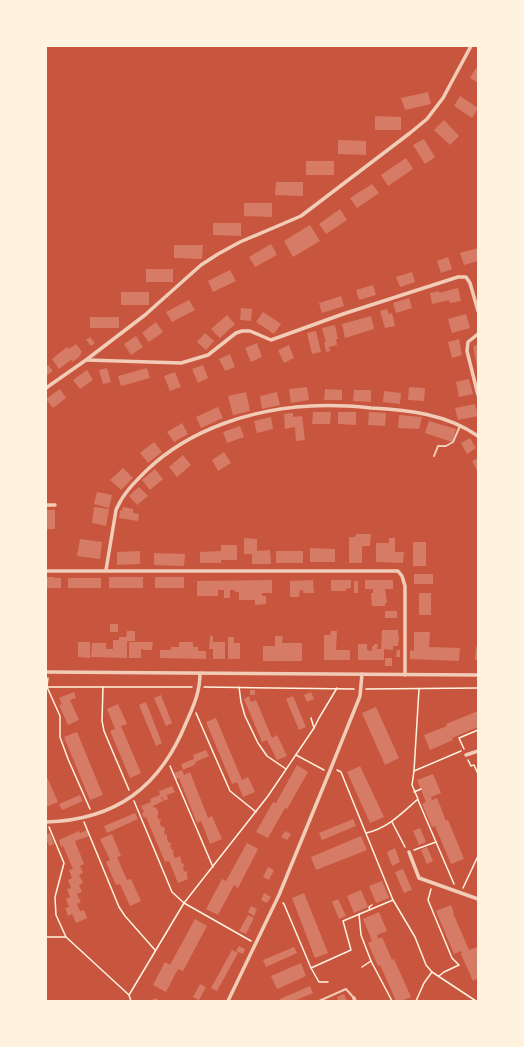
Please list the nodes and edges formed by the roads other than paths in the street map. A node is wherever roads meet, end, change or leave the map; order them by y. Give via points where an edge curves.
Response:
1 (471, 46) edge
2 (478, 311) edge
3 (478, 334) edge
4 (86, 360) junction
5 (46, 388) edge
6 (478, 395) edge
7 (460, 426) junction
8 (478, 436) edge
9 (434, 456) dead end
10 (46, 505) edge
11 (55, 505) dead end
12 (106, 570) junction
13 (46, 571) edge
14 (47, 672) edge
15 (200, 673) junction
16 (362, 674) junction
17 (405, 675) junction
18 (478, 675) edge
19 (478, 750) edge
20 (466, 755) road end
21 (47, 822) edge
22 (409, 852) road end
23 (478, 899) edge
24 (354, 1000) edge
25 (228, 1001) edge
26 (319, 1001) edge

1 - 4 street via 443,98 427,119 410,133 301,216 240,242 201,265 145,315
2 - 4 street via 470,283 466,277 458,277 271,340 250,331 242,331 208,355 195,360 181,363
3 - 6 street via 468,342 467,351
4 - 5 street
7 - 8 street
7 - 9 lane via 453,442 446,446 438,446
7 - 12 street via 436,416 405,410 348,406 280,409 249,415 220,425 175,447 132,485 116,510
10 - 11 street
12 - 13 street
12 - 17 street via 398,571 405,586
14 - 15 street
15 - 16 street
15 - 21 street via 200,687 181,735 168,761 150,781 132,797 112,808 70,821
16 - 17 street
16 - 25 street via 360,696 330,773 277,900
17 - 18 street
19 - 20 street
22 - 23 street via 419,878
24 - 26 lane via 346,989

